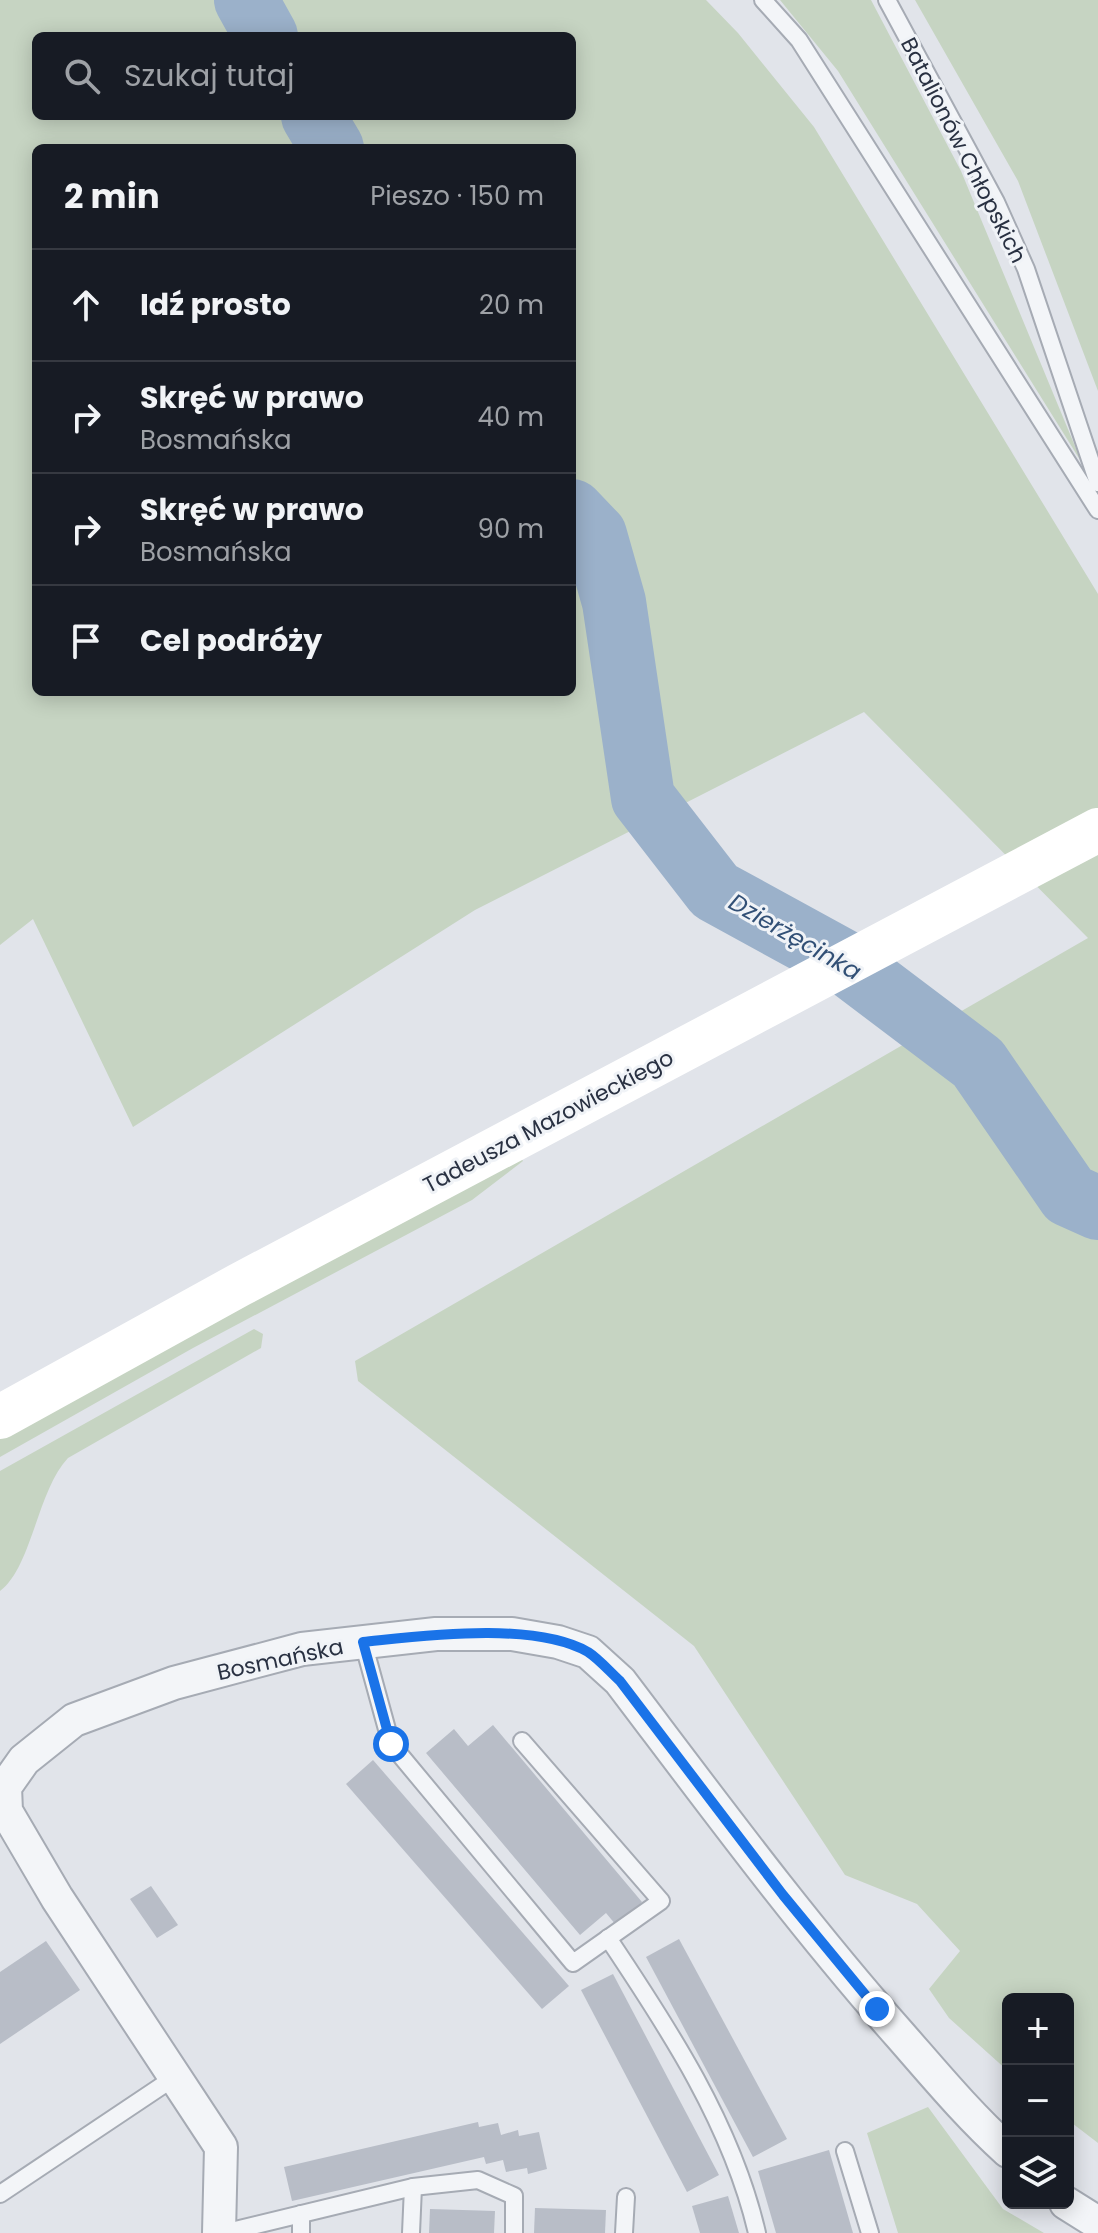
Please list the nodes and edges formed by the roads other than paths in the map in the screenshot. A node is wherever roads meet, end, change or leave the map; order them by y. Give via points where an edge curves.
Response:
1 (763, 0) edge
2 (887, 0) edge
3 (1098, 483) edge
4 (1098, 510) edge
5 (1098, 830) edge
6 (0, 1417) edge
7 (363, 1642) junction
8 (522, 1741) dead end
9 (608, 1938) junction
10 (175, 2077) junction
11 (1002, 2146) edge
12 (845, 2151) dead end
13 (413, 2187) junction
14 (0, 2194) edge
15 (626, 2197) dead end
16 (1074, 2208) edge
17 (301, 2214) junction
18 (1098, 2223) edge
19 (221, 2233) edge
20 (301, 2233) edge
21 (411, 2233) edge
22 (514, 2233) edge
23 (624, 2233) edge
24 (757, 2233) edge
25 (870, 2233) edge

1 - 4 lane via 799,40
2 - 3 lane, Batalionów Chłopskich via 1022,258
5 - 6 main road, Tadeusza Mazowieckiego
7 - 9 lane via 391,1744 573,1963
7 - 10 street, Bosmańska via 302,1649 174,1683 74,1720 24,1760 5,1787 6,1811 42,1873
7 - 11 street, Bosmańska via 436,1634 512,1634 588,1652 620,1681 877,2009
8 - 9 lane via 661,1901
9 - 24 lane via 661,2016 722,2132
10 - 14 lane
10 - 19 street, Bosmańska via 221,2147
12 - 25 lane
13 - 17 lane
13 - 21 lane
13 - 22 lane via 478,2180 514,2196
15 - 23 lane
16 - 18 street
17 - 19 lane
17 - 20 lane

